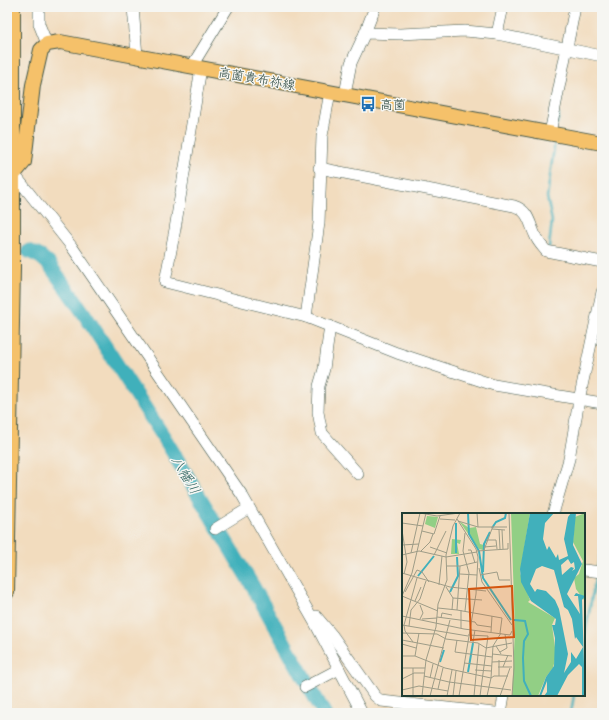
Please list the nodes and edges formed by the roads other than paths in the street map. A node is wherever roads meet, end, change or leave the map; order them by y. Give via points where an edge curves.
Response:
1 (13, 7) edge
2 (39, 7) edge
3 (133, 7) edge
4 (228, 7) edge
5 (375, 7) edge
6 (503, 7) edge
7 (575, 7) edge
8 (365, 33) junction
9 (497, 34) junction
10 (47, 44) junction
11 (569, 49) junction
12 (137, 56) junction
13 (602, 56) edge
14 (196, 67) junction
15 (330, 92) junction
16 (345, 94) junction
17 (550, 133) junction
18 (602, 143) edge
19 (320, 168) junction
20 (14, 174) junction
21 (602, 262) edge
22 (602, 292) edge
23 (306, 317) junction
24 (330, 326) junction
25 (579, 400) junction
26 (602, 403) edge
27 (358, 474) dead end
28 (249, 508) junction
29 (553, 513) edge
30 (215, 529) dead end
31 (585, 570) edge
32 (602, 572) edge
33 (7, 592) edge
34 (298, 594) junction
35 (339, 669) junction
36 (305, 687) dead end
37 (504, 696) edge
38 (362, 713) edge
39 (495, 713) edge
40 (501, 713) edge

1 - 20 main road
2 - 10 street via 39,24
3 - 12 street
4 - 14 street
5 - 8 street
6 - 9 street
7 - 11 street
8 - 9 street via 466,31
8 - 16 street via 351,63
9 - 11 street
10 - 12 main road, 高薗貴布祢線 via 60,42
10 - 20 main road via 41,50 38,60 24,162
11 - 13 street
11 - 17 street
12 - 14 main road, 高薗貴布祢線
14 - 15 main road, 高薗貴布祢線
14 - 23 street via 175,229 165,282
15 - 16 main road, 高薗貴布祢線
15 - 19 street via 322,136
16 - 17 main road, 高薗貴布祢線
17 - 18 main road, 高薗貴布祢線
19 - 21 street via 521,208 528,215 535,236 546,252
19 - 23 street via 319,223
20 - 28 street via 72,247
20 - 33 main road
22 - 25 street
23 - 24 street
24 - 25 street via 397,353 494,385
24 - 27 street via 319,386 318,412 322,433
25 - 26 street
25 - 29 street via 569,459
28 - 30 street
28 - 34 street
31 - 32 street
34 - 35 street
34 - 39 street via 381,701
35 - 36 street
35 - 38 street
37 - 40 street

